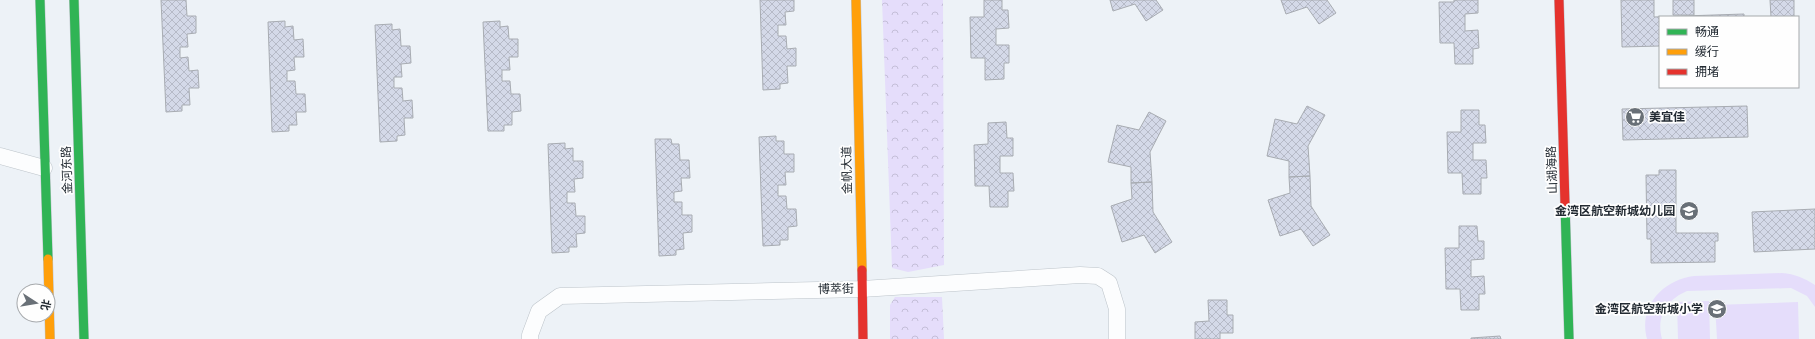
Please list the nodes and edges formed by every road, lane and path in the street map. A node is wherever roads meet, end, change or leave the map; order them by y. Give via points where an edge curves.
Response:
1 (40, 0) edge
2 (74, 0) edge
3 (856, 0) edge
4 (1559, 0) edge
5 (0, 156) edge
6 (44, 168) junction
7 (862, 289) junction
8 (50, 339) edge
9 (84, 339) edge
10 (530, 339) edge
11 (863, 339) edge
12 (1117, 339) edge
13 (1569, 339) edge

1 - 6 street, 金河东路
2 - 9 street, 金河东路
3 - 7 street, 金帆大道
4 - 13 street, 山湖海路
5 - 6 street
6 - 8 street, 金河东路
7 - 10 street, 博萃街 via 560,296 539,311
7 - 11 street, 金帆大道
7 - 12 street, 博萃街 via 1098,276 1109,283 1113,293 1117,309

